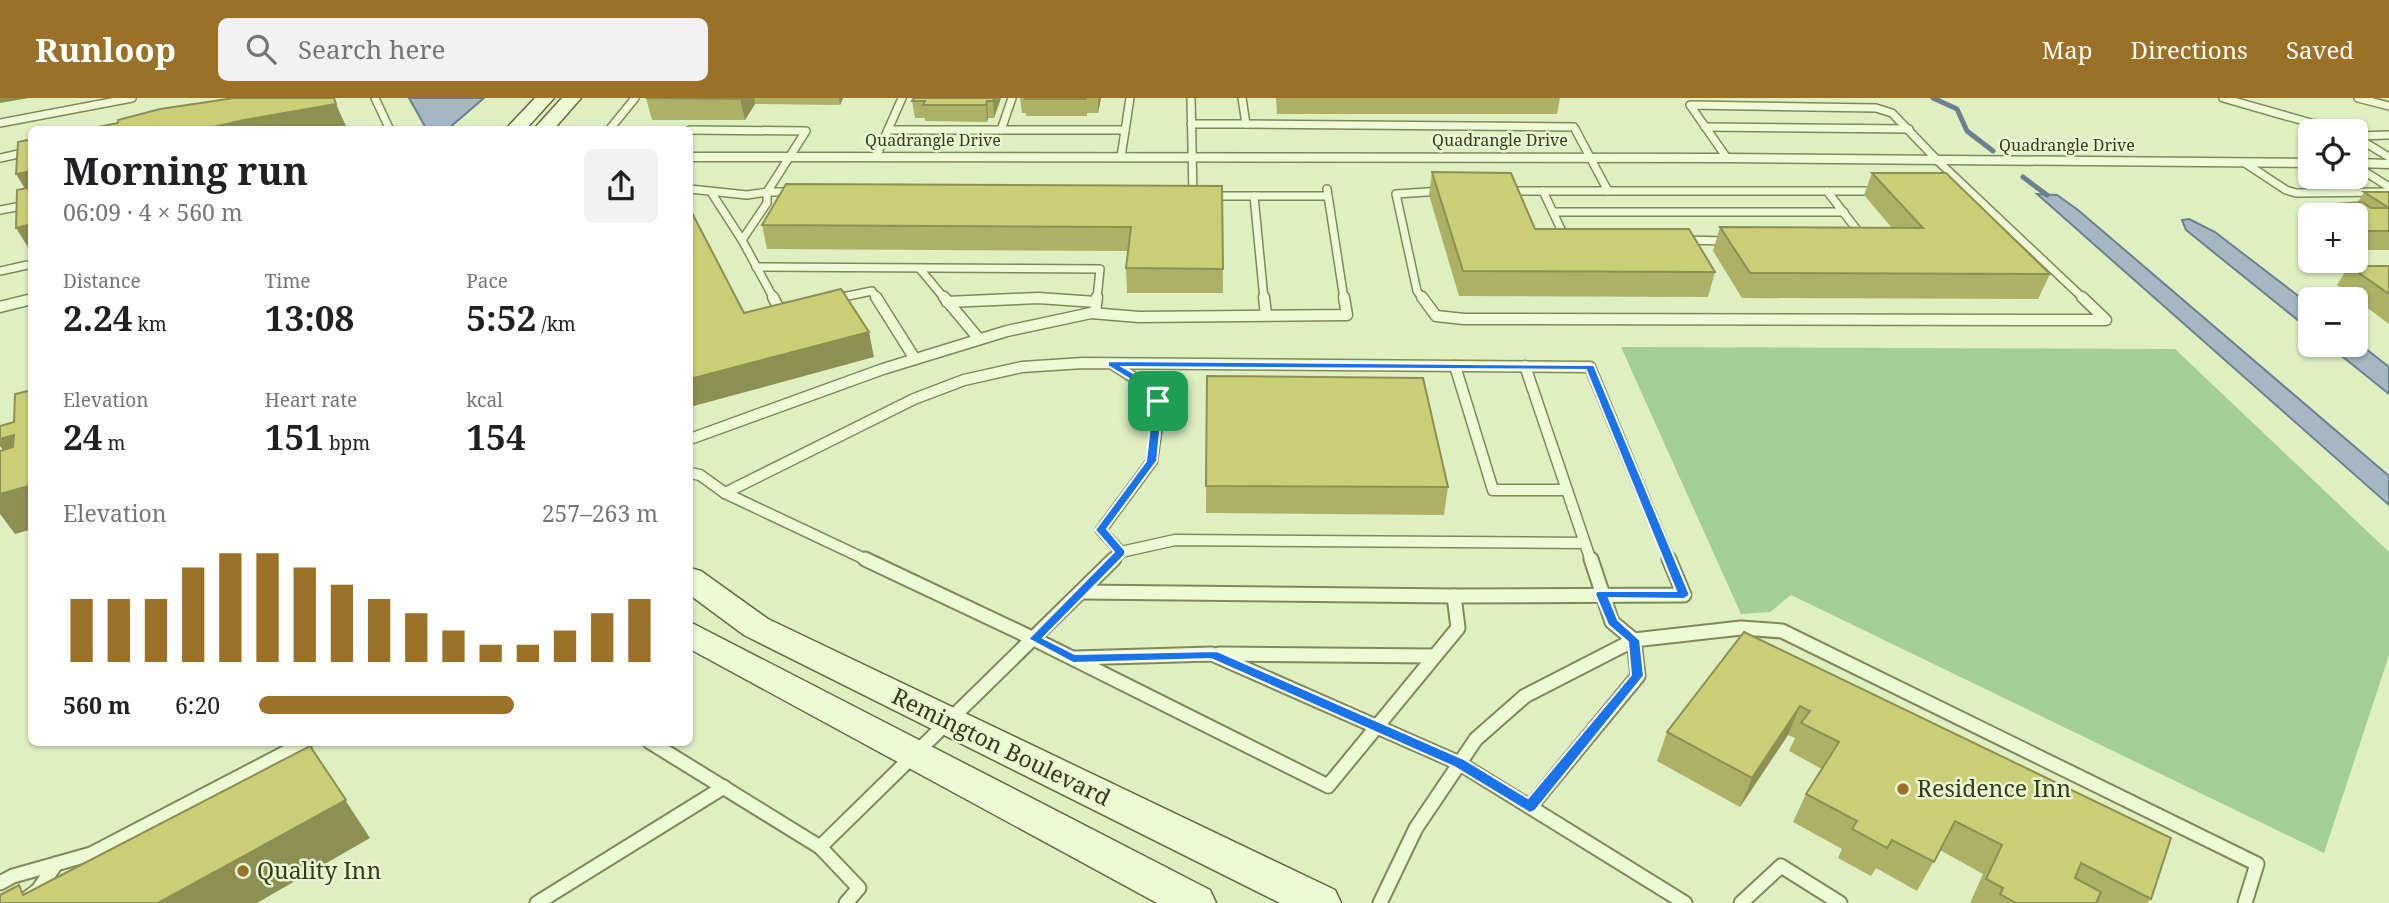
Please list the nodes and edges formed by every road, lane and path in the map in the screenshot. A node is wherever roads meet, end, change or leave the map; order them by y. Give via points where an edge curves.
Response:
1 (132, 98) edge
2 (375, 98) edge
3 (545, 98) edge
4 (572, 98) edge
5 (635, 98) edge
6 (902, 98) edge
7 (1012, 98) edge
8 (1130, 98) edge
9 (1191, 98) edge
10 (1242, 98) edge
11 (2223, 98) edge
12 (2358, 98) edge
13 (2389, 106) edge
14 (2298, 119) edge
15 (0, 123) edge
16 (1191, 124) junction
17 (1245, 124) junction
18 (387, 126) edge
19 (518, 126) edge
20 (546, 126) edge
21 (612, 126) edge
22 (1705, 127) junction
23 (1909, 129) junction
24 (693, 130) edge
25 (888, 130) junction
26 (1002, 130) junction
27 (1125, 130) junction
28 (2389, 135) edge
29 (2368, 136) edge
30 (2368, 144) edge
31 (28, 153) edge
32 (693, 157) edge
33 (790, 157) junction
34 (876, 157) junction
35 (1121, 157) junction
36 (1190, 157) junction
37 (2389, 157) edge
38 (0, 158) edge
39 (1590, 158) junction
40 (1727, 158) junction
41 (1939, 162) junction
42 (2245, 163) junction
43 (2298, 163) edge
44 (2389, 164) edge
45 (2368, 165) edge
46 (2368, 174) edge
47 (693, 189) edge
48 (2389, 190) edge
49 (1454, 191) edge
50 (1494, 191) edge
51 (1543, 191) junction
52 (1608, 191) junction
53 (1827, 191) junction
54 (1892, 191) edge
55 (712, 192) junction
56 (767, 192) junction
57 (808, 192) edge
58 (1957, 192) edge
59 (1970, 192) junction
60 (1179, 196) edge
61 (1193, 196) junction
62 (1254, 196) junction
63 (28, 205) edge
64 (0, 210) edge
65 (1553, 212) junction
66 (1844, 212) junction
67 (1579, 239) edge
68 (742, 240) junction
69 (1675, 240) edge
70 (1743, 241) edge
71 (1853, 242) edge
72 (28, 265) edge
73 (756, 267) junction
74 (920, 269) junction
75 (886, 270) junction
76 (0, 271) edge
77 (872, 291) junction
78 (28, 300) edge
79 (819, 302) edge
80 (947, 302) junction
81 (1096, 302) junction
82 (0, 307) edge
83 (792, 307) edge
84 (1095, 313) junction
85 (1266, 315) junction
86 (979, 339) junction
87 (915, 359) junction
88 (1112, 363) junction
89 (1455, 366) junction
90 (1525, 366) junction
91 (693, 438) edge
92 (693, 474) edge
93 (1567, 490) junction
94 (724, 493) junction
95 (1584, 542) junction
96 (1121, 552) junction
97 (693, 581) edge
98 (1082, 592) junction
99 (1601, 594) junction
100 (1454, 596) junction
101 (693, 636) edge
102 (1034, 639) junction
103 (1634, 640) junction
104 (1212, 654) junction
105 (1434, 656) junction
106 (1073, 659) junction
107 (951, 722) junction
108 (1377, 726) junction
109 (298, 746) edge
110 (656, 746) edge
111 (915, 756) junction
112 (1459, 763) junction
113 (724, 788) junction
114 (1530, 807) junction
115 (820, 847) junction
116 (55, 864) junction
117 (0, 883) edge
118 (21, 903) edge
119 (537, 903) edge
120 (846, 903) edge
121 (1195, 903) edge
122 (1320, 903) edge
123 (1380, 903) edge
124 (1685, 903) edge
125 (1741, 903) edge
126 (1840, 903) edge
127 (2245, 903) edge

1 - 15 lane
2 - 18 lane
3 - 19 street
4 - 20 street
5 - 21 lane
6 - 25 lane
7 - 26 lane
8 - 27 lane
9 - 16 lane
10 - 17 lane
11 - 14 lane
12 - 13 lane
16 - 17 lane
16 - 36 lane
17 - 39 lane via 1574,127
22 - 23 lane
22 - 23 lane via 1690,105 1876,108 1892,113
22 - 40 lane
23 - 41 lane
24 - 33 lane via 806,131
25 - 26 lane
25 - 34 lane
26 - 27 lane
27 - 35 lane
28 - 29 lane
30 - 37 lane
31 - 38 lane
32 - 33 street, Quadrangle Drive
33 - 34 street, Quadrangle Drive
33 - 56 lane
34 - 35 street, Quadrangle Drive
35 - 36 street, Quadrangle Drive
36 - 39 street, Quadrangle Drive
36 - 61 lane
39 - 40 street, Quadrangle Drive
39 - 52 lane
40 - 41 street, Quadrangle Drive
41 - 42 street, Quadrangle Drive
41 - 59 lane
42 - 43 street, Quadrangle Drive
42 - 48 lane via 2296,192
44 - 45 street
46 - 48 lane
47 - 55 lane
49 - 59 lane via 1396,194 1417,291 1436,316 2106,320
50 - 51 lane
51 - 52 lane
51 - 65 lane
52 - 53 lane
53 - 54 lane
53 - 66 lane
55 - 56 lane
55 - 68 lane
56 - 57 lane
56 - 68 lane via 766,203
58 - 59 lane
60 - 61 lane
61 - 62 lane
62 - 85 lane
62 - 85 lane via 1327,192 1347,315
63 - 64 lane
65 - 66 lane
65 - 67 lane via 1565,238
66 - 71 lane via 1867,243
68 - 73 lane
69 - 70 lane
72 - 76 lane
73 - 75 lane
73 - 83 lane via 779,309
74 - 75 lane
74 - 80 lane
74 - 81 lane via 1100,269
75 - 77 lane
77 - 79 lane
77 - 87 lane
78 - 82 lane
80 - 81 lane via 1038,298
80 - 86 lane
81 - 84 lane
84 - 85 lane
84 - 86 lane
86 - 87 lane
87 - 91 lane
88 - 89 lane
88 - 94 lane via 1023,367 964,380 914,399
88 - 96 lane via 1150,387 1158,401 1152,461 1101,530
89 - 90 lane
89 - 93 lane via 1493,490
90 - 93 lane
90 - 99 lane via 1590,367 1684,595
92 - 94 lane
93 - 95 lane
94 - 102 lane
95 - 96 lane via 1175,540
95 - 99 lane
96 - 98 lane
97 - 107 street, Remington Boulevard via 756,627
98 - 100 lane
98 - 102 lane
99 - 100 lane
99 - 103 lane via 1612,622
100 - 105 lane via 1458,628
101 - 111 street
102 - 106 lane
102 - 107 lane
103 - 112 lane via 1525,696 1476,738
103 - 114 lane via 1638,676
103 - 127 lane via 1741,628 1782,631 2257,864
104 - 105 lane
104 - 106 lane
104 - 108 lane
105 - 108 lane
106 - 108 lane via 1328,786
107 - 111 lane
107 - 122 street, Remington Boulevard
108 - 112 lane
109 - 116 lane via 91,854
110 - 113 lane
111 - 115 lane
111 - 121 street
112 - 114 lane
112 - 123 lane via 1416,828
113 - 115 lane
113 - 119 lane
114 - 124 lane
115 - 120 lane via 859,888
116 - 117 lane
116 - 118 lane via 38,890
125 - 126 lane via 1781,866

